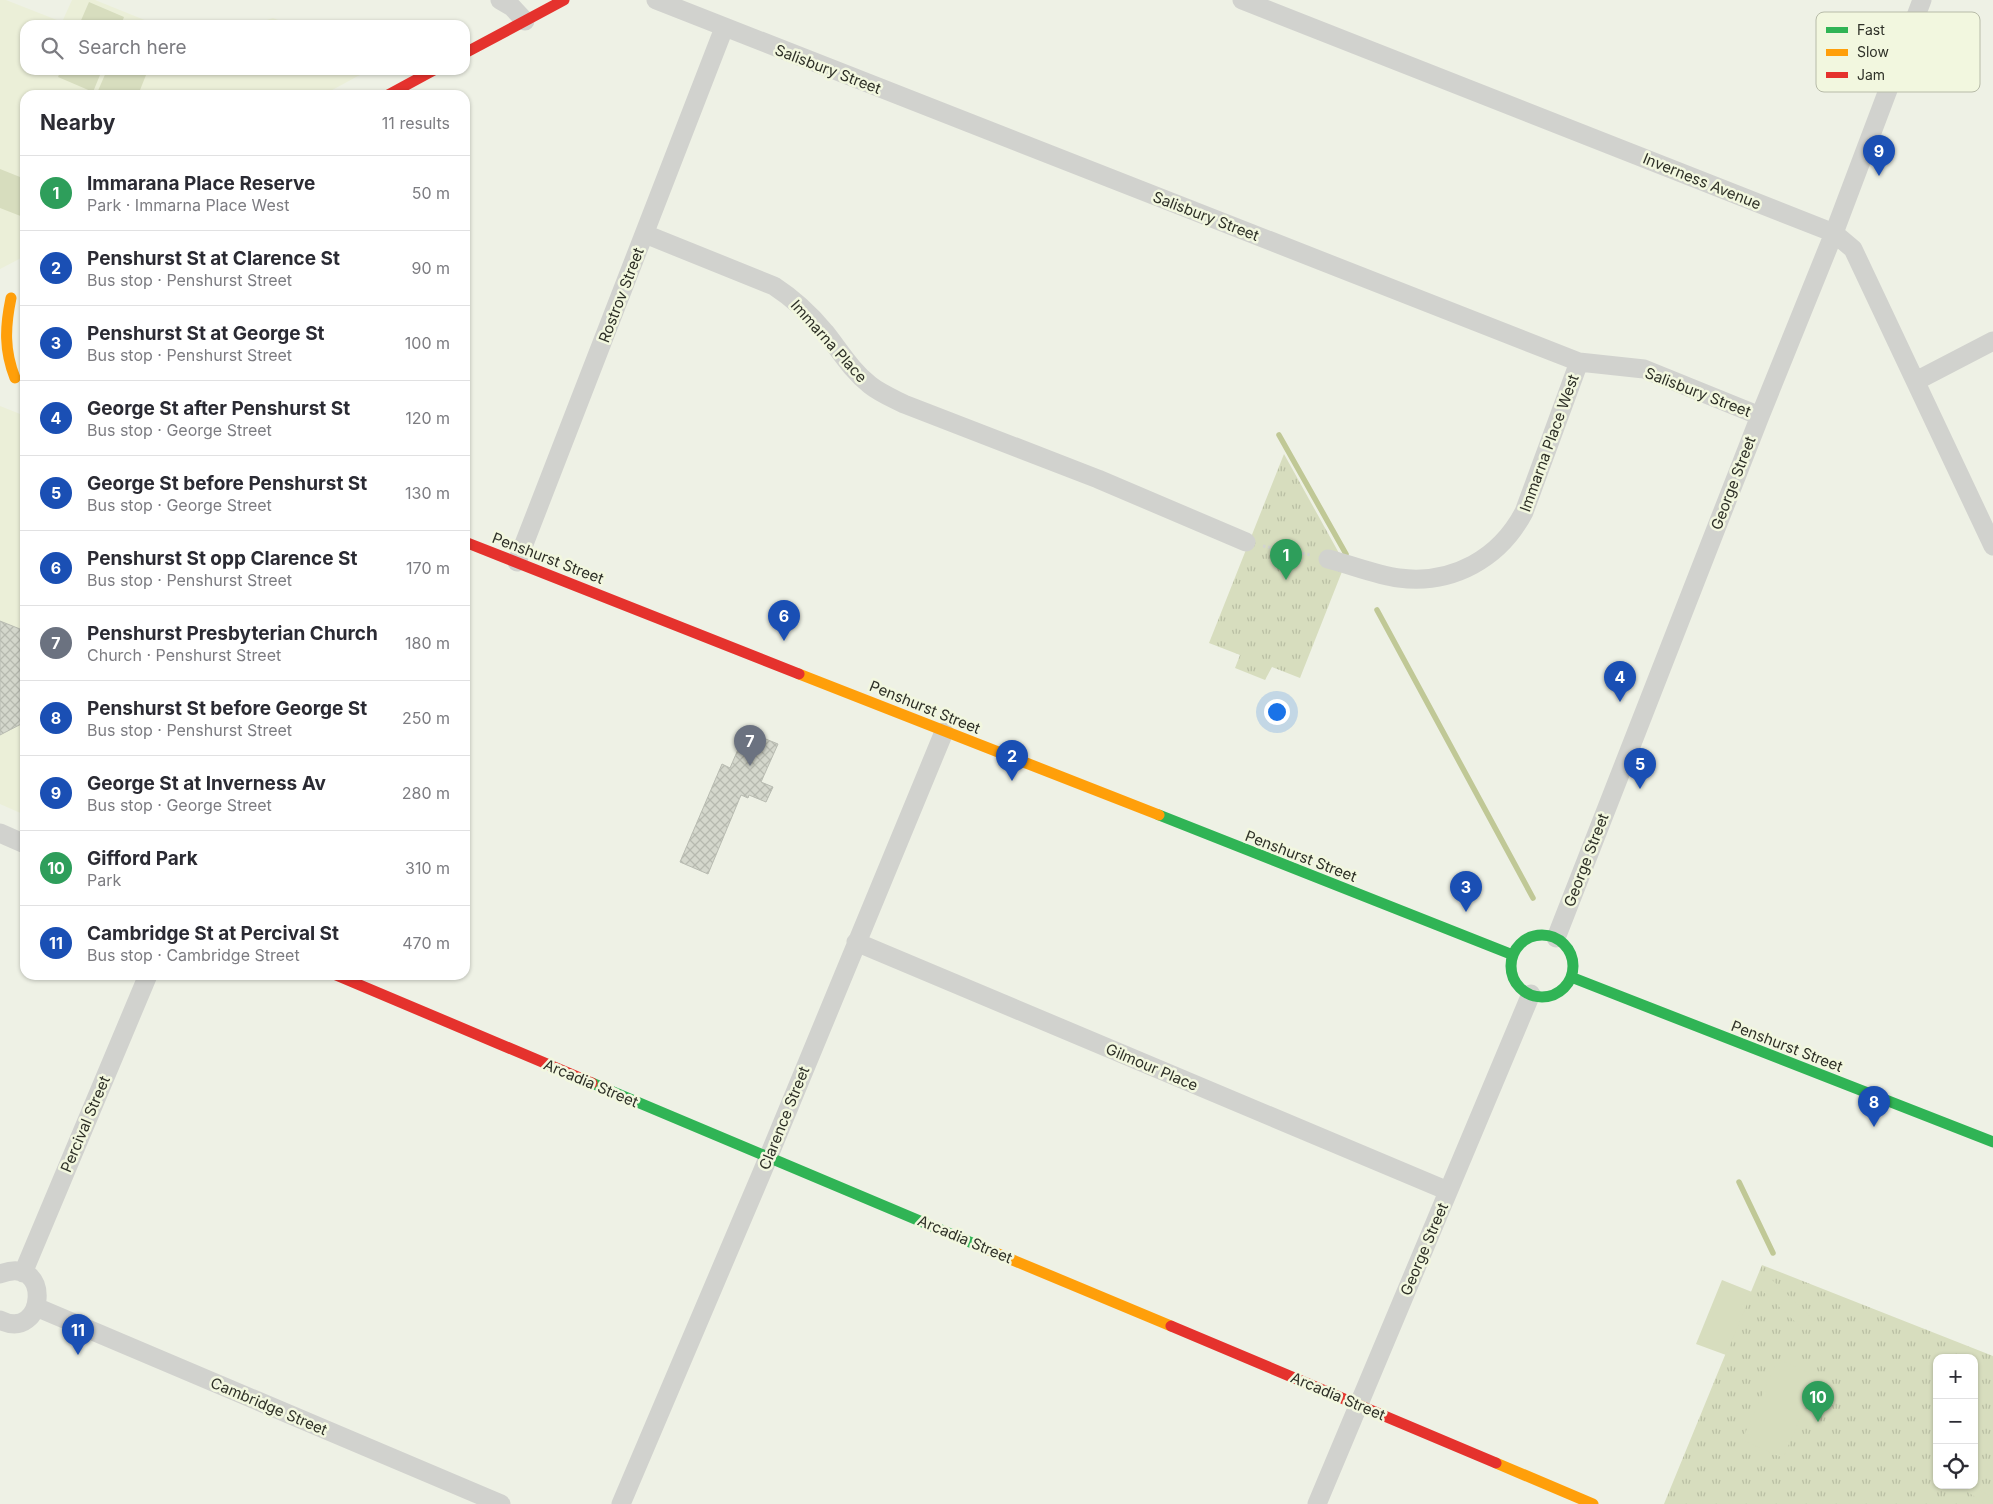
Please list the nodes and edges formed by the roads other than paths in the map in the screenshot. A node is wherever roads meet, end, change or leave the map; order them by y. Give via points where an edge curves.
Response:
1 (500, 0) edge
2 (564, 0) edge
3 (656, 0) edge
4 (1242, 0) edge
5 (1922, 0) edge
6 (1917, 12) edge
7 (526, 21) junction
8 (724, 28) junction
9 (470, 50) edge
10 (425, 75) edge
11 (397, 90) edge
12 (1887, 92) edge
13 (1834, 233) junction
14 (645, 234) junction
15 (0, 304) edge
16 (1993, 342) edge
17 (1579, 362) junction
18 (0, 372) edge
19 (20, 380) edge
20 (1916, 381) junction
21 (1760, 416) junction
22 (1246, 542) road end
23 (470, 544) edge
24 (1993, 546) edge
25 (1328, 559) road end
26 (517, 562) junction
27 (944, 732) junction
28 (0, 833) edge
29 (20, 842) edge
30 (1556, 938) junction
31 (856, 942) junction
32 (1513, 955) junction
33 (1571, 977) junction
34 (146, 980) edge
35 (348, 980) edge
36 (1531, 994) junction
37 (1993, 1142) edge
38 (768, 1157) junction
39 (1448, 1192) junction
40 (23, 1273) junction
41 (0, 1274) edge
42 (36, 1307) junction
43 (1, 1324) edge
44 (1359, 1404) junction
45 (501, 1504) edge
46 (621, 1504) edge
47 (1317, 1504) edge
48 (1593, 1504) edge

1 - 7 street
2 - 7 main road
3 - 8 street, Salisbury Street
4 - 13 street, Inverness Avenue
5 - 6 street, George Street
7 - 9 main road
8 - 14 street, Rostrov Street
8 - 17 street, Salisbury Street
10 - 11 main road
12 - 13 street, George Street
13 - 20 street, Inverness Avenue via 1853,249
13 - 21 street, George Street
14 - 22 street, Immarna Place via 774,286 813,317 850,366 876,390
14 - 26 street, Rostrov Street
15 - 19 main road via 14,296 4,339 8,363
16 - 20 street
17 - 21 street, Salisbury Street via 1644,369
17 - 25 street, Immarna Place West via 1524,512 1512,534 1494,552 1462,570 1423,578 1399,578
18 - 19 main road
20 - 24 street, Inverness Avenue
21 - 30 street, George Street
23 - 26 main road, Penshurst Street
26 - 27 main road, Penshurst Street
27 - 31 street, Clarence Street
27 - 32 main road, Penshurst Street
28 - 29 street
30 - 32 main road via 1536,935 1526,939
30 - 33 main road via 1570,950
31 - 38 street, Clarence Street
31 - 39 street, Gilmour Place
32 - 36 main road via 1513,974 1523,990
33 - 36 main road via 1566,985 1550,996
33 - 37 main road, Penshurst Street
34 - 40 street, Percival Street
35 - 38 main road, Arcadia Street
36 - 39 street, George Street
38 - 44 main road, Arcadia Street
38 - 46 street, Clarence Street
39 - 44 street, George Street
40 - 41 street via 15,1270
40 - 42 street via 30,1277 38,1291
42 - 43 street via 19,1323
42 - 45 street, Cambridge Street
44 - 47 street, George Street
44 - 48 main road, Arcadia Street

